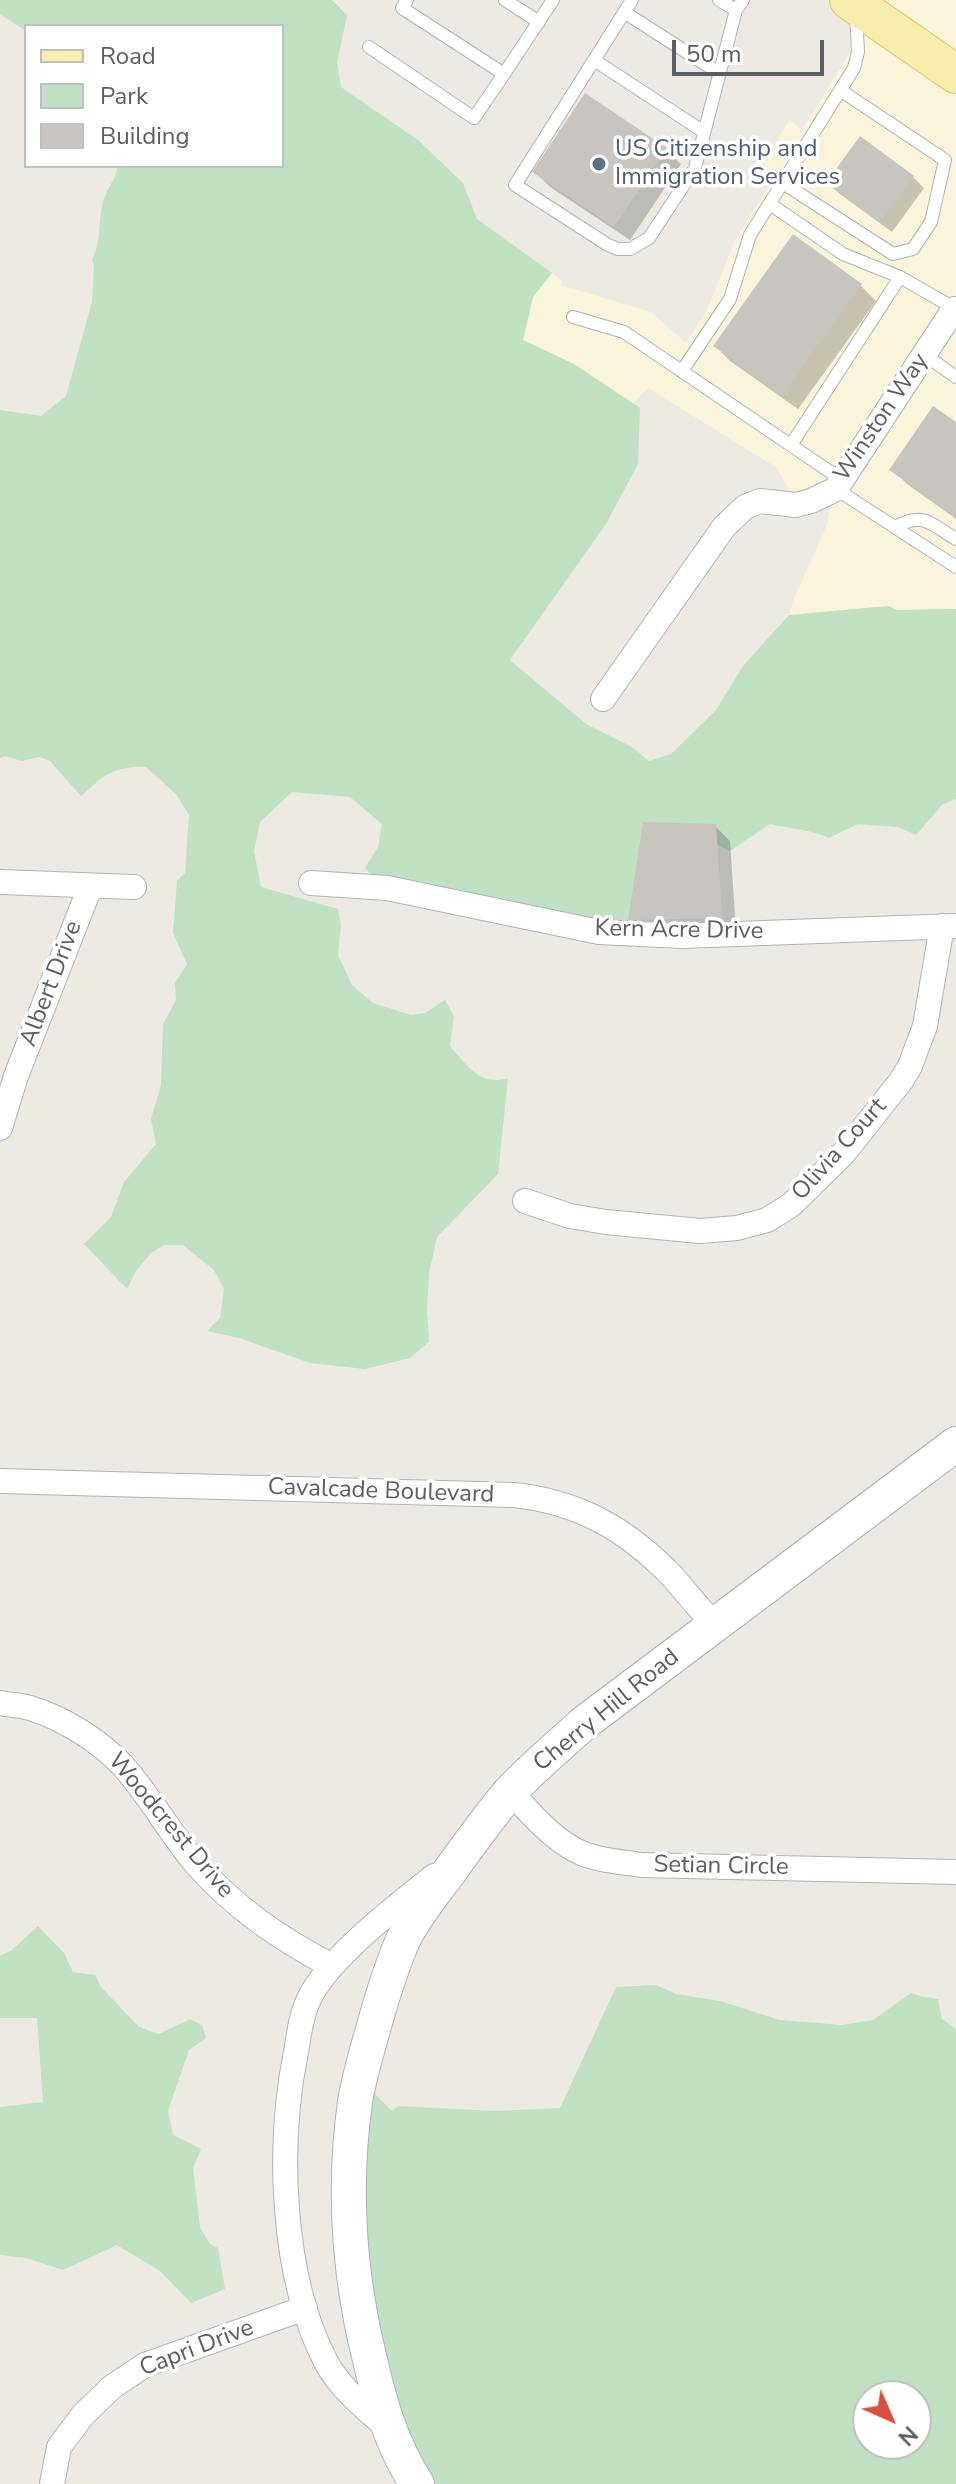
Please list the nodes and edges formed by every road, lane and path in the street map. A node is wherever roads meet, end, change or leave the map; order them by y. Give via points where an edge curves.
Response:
1 (407, 0) edge
2 (505, 0) edge
3 (553, 0) edge
4 (632, 0) edge
5 (719, 0) edge
6 (852, 2) edge
7 (739, 5) edge
8 (624, 12) junction
9 (539, 22) junction
10 (369, 47) dead end
11 (594, 60) junction
12 (719, 73) junction
13 (504, 74) junction
14 (956, 74) edge
15 (840, 90) junction
16 (704, 132) junction
17 (783, 183) junction
18 (770, 204) junction
19 (900, 277) junction
20 (953, 306) edge
21 (573, 317) dead end
22 (925, 355) junction
23 (682, 371) junction
24 (956, 377) edge
25 (791, 445) junction
26 (839, 484) junction
27 (895, 527) junction
28 (956, 539) edge
29 (956, 567) edge
30 (603, 699) dead end
31 (0, 882) edge
32 (311, 883) dead end
33 (90, 887) junction
34 (134, 887) dead end
35 (949, 926) edge
36 (0, 1128) edge
37 (525, 1201) dead end
38 (956, 1444) edge
39 (0, 1481) edge
40 (716, 1626) junction
41 (0, 1703) edge
42 (511, 1791) junction
43 (463, 1852) junction
44 (956, 1872) edge
45 (332, 1966) junction
46 (305, 2308) junction
47 (389, 2430) junction
48 (52, 2484) edge
49 (417, 2484) edge

1 - 13 lane via 402,8
2 - 9 lane
3 - 9 lane
4 - 8 lane
5 - 7 lane
6 - 14 main road
6 - 15 lane via 858,52
7 - 12 lane
8 - 11 lane
8 - 12 lane
9 - 13 lane
10 - 13 lane via 474,118
11 - 16 lane
11 - 16 lane via 515,185 608,245 630,249 649,238 695,168
12 - 16 lane
15 - 17 lane
15 - 17 lane via 945,160 931,222 913,249 893,254
17 - 18 lane
18 - 19 lane via 843,254
18 - 23 lane via 750,235 730,299
19 - 20 lane
19 - 25 lane
20 - 22 street, Winston Way
21 - 23 lane via 624,332
22 - 24 lane
22 - 26 street, Winston Way
23 - 25 lane
25 - 26 lane
26 - 27 lane
26 - 30 street, Winston Way via 796,505 760,501 745,507 724,527
27 - 28 lane via 911,518 923,519
27 - 29 lane
31 - 33 street
32 - 35 street, Kern Acre Drive via 387,888 586,930 637,935
33 - 34 street
33 - 36 street, Albert Drive
35 - 37 street, Olivia Court via 910,1066 843,1154 791,1205 767,1220 700,1231 570,1216
38 - 40 main road, Cherry Hill Road
39 - 40 street, Cavalcade Boulevard via 514,1495 559,1502 634,1541
40 - 42 main road, Cherry Hill Road via 584,1723
41 - 45 street, Woodcrest Drive via 57,1719 99,1745 131,1776 179,1843 242,1909
42 - 43 main road, Cherry Hill Road
42 - 44 street, Setian Circle via 570,1847 603,1859 641,1865
43 - 45 street
43 - 47 main road, Cherry Hill Road via 404,1938 355,2102 348,2171 352,2252 362,2329
45 - 46 street via 303,2014 288,2108 286,2202
46 - 47 street via 341,2384
46 - 48 street, Capri Drive via 145,2365 112,2387 59,2447
47 - 49 main road, Cherry Hill Road

